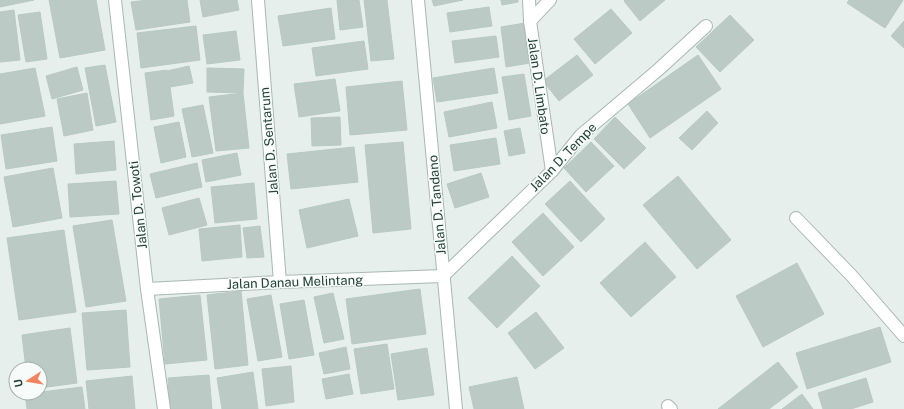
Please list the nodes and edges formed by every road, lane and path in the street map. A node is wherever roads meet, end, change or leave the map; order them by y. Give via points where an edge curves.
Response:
1 (115, 0) edge
2 (258, 0) edge
3 (418, 0) edge
4 (529, 0) edge
5 (550, 0) edge
6 (530, 21) junction
7 (706, 26) dead end
8 (552, 171) junction
9 (796, 218) dead end
10 (443, 276) junction
11 (280, 282) junction
12 (147, 289) junction
13 (904, 336) edge
14 (164, 409) edge
15 (456, 409) edge

1 - 12 street, Jalan D. Towoti
2 - 11 street, Jalan D. Sentarum
3 - 10 street, Jalan D. Tandano
4 - 6 street, Jalan D. Limbato
5 - 6 street
6 - 8 street, Jalan D. Limbato
7 - 8 street, Jalan D. Tempe via 581,135
8 - 10 street, Jalan D. Tempe
9 - 13 street via 851,275
10 - 11 street, Jalan Danau Melintang
10 - 15 street, Jalan D. Tandano
11 - 12 street, Jalan Danau Melintang
12 - 14 street, Jalan D. Towoti

